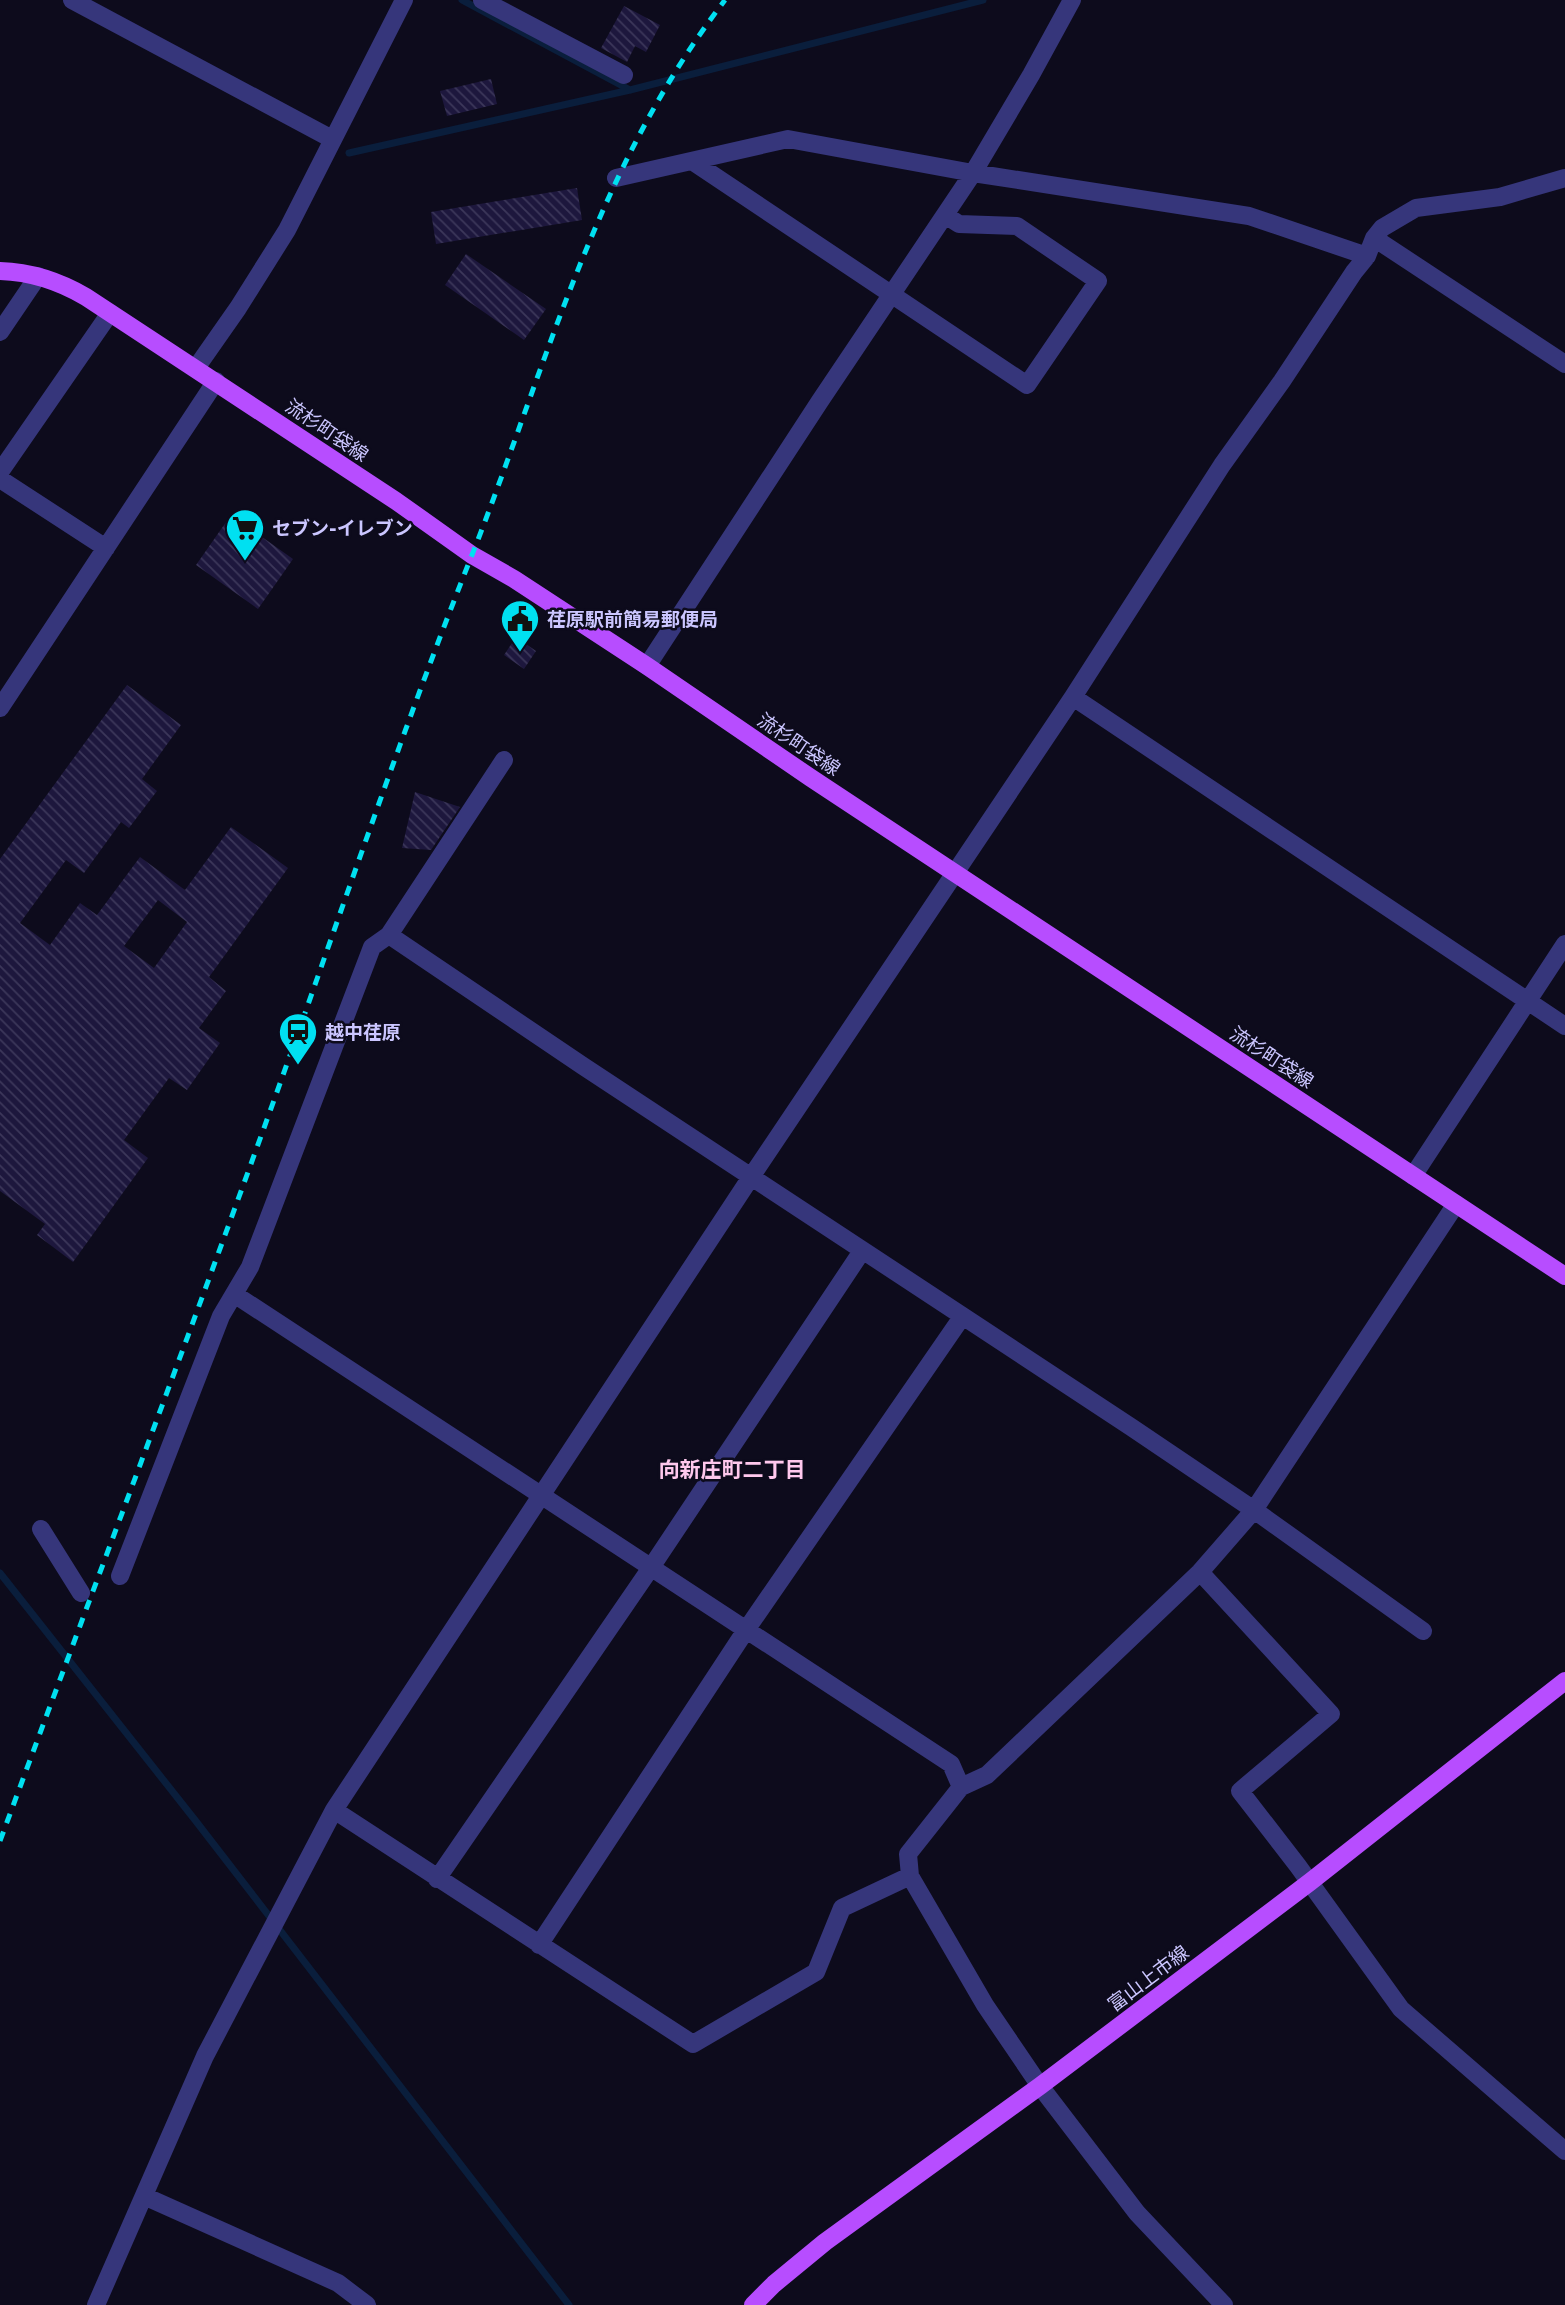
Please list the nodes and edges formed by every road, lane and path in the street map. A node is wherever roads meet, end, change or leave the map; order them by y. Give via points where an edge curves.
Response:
1 (72, 0) edge
2 (404, 0) edge
3 (482, 0) edge
4 (1072, 0) edge
5 (624, 75) dead end
6 (332, 139) junction
7 (692, 161) junction
8 (973, 173) junction
9 (616, 178) dead end
10 (1565, 178) edge
11 (945, 215) junction
12 (1374, 238) junction
13 (1367, 256) junction
14 (0, 271) edge
15 (37, 276) junction
16 (892, 293) junction
17 (110, 313) junction
18 (0, 332) edge
19 (1565, 364) edge
20 (196, 368) junction
21 (216, 381) junction
22 (0, 472) edge
23 (0, 479) edge
24 (106, 548) junction
25 (647, 666) junction
26 (1073, 696) junction
27 (1, 706) edge
28 (504, 760) dead end
29 (955, 873) junction
30 (389, 935) junction
31 (1563, 950) edge
32 (1527, 1001) junction
33 (1565, 1026) edge
34 (1413, 1176) junction
35 (751, 1177) junction
36 (1456, 1204) junction
37 (862, 1251) junction
38 (1565, 1276) edge
39 (234, 1294) junction
40 (962, 1317) junction
41 (542, 1496) junction
42 (1254, 1510) junction
43 (41, 1529) dead end
44 (650, 1569) junction
45 (1200, 1572) junction
46 (120, 1576) dead end
47 (81, 1593) dead end
48 (746, 1630) junction
49 (1423, 1631) dead end
50 (1565, 1681) edge
51 (961, 1787) junction
52 (334, 1810) junction
53 (910, 1876) junction
54 (437, 1879) junction
55 (1310, 1882) junction
56 (539, 1945) junction
57 (1040, 2086) junction
58 (1565, 2151) edge
59 (144, 2196) junction
60 (96, 2305) edge
61 (367, 2305) edge
62 (753, 2305) edge
63 (1224, 2305) edge

1 - 6 street
2 - 6 street
3 - 5 street
4 - 8 street
6 - 20 street via 287,230
7 - 8 street via 788,139
7 - 9 street
7 - 16 street
8 - 11 street
8 - 13 street via 1249,216
10 - 12 street via 1500,197 1416,208
11 - 16 street
11 - 16 street via 959,224 1017,226 1098,281 1027,385
12 - 13 street
12 - 19 street
13 - 26 street via 1222,464
14 - 15 main road, 流杉町袋線
15 - 17 main road, 流杉町袋線 via 64,284
15 - 18 street
16 - 25 street
17 - 20 main road, 流杉町袋線
17 - 22 street
20 - 21 main road, 流杉町袋線
21 - 24 street
21 - 25 main road, 流杉町袋線 via 472,555
23 - 24 street
24 - 27 street
25 - 29 main road, 流杉町袋線
26 - 29 street
26 - 32 street
28 - 30 street
29 - 34 main road, 流杉町袋線
29 - 35 street
30 - 35 street
30 - 39 street via 372,947 250,1267
31 - 32 street
32 - 33 street
32 - 34 street
34 - 36 main road, 流杉町袋線
35 - 37 street
35 - 41 street
36 - 38 main road, 流杉町袋線
36 - 42 street
37 - 40 street
37 - 44 street
39 - 41 street
39 - 46 street via 221,1316
40 - 42 street
40 - 48 street
41 - 44 street
41 - 52 street
42 - 45 street
42 - 49 street
43 - 47 street
44 - 48 street
44 - 54 street
45 - 51 street via 987,1775
45 - 55 street via 1331,1714 1240,1791
48 - 51 street via 951,1764
48 - 56 street
50 - 55 main road, 富山上市線
51 - 53 street via 908,1854
52 - 54 street
52 - 59 street via 205,2056
53 - 56 street via 842,1909 816,1972 693,2044
53 - 57 street via 985,2006
54 - 56 street
55 - 57 main road, 富山上市線
55 - 58 street via 1401,2009
57 - 62 main road, 富山上市線 via 825,2242
57 - 63 street via 1137,2213
59 - 60 street
59 - 61 street via 338,2283

